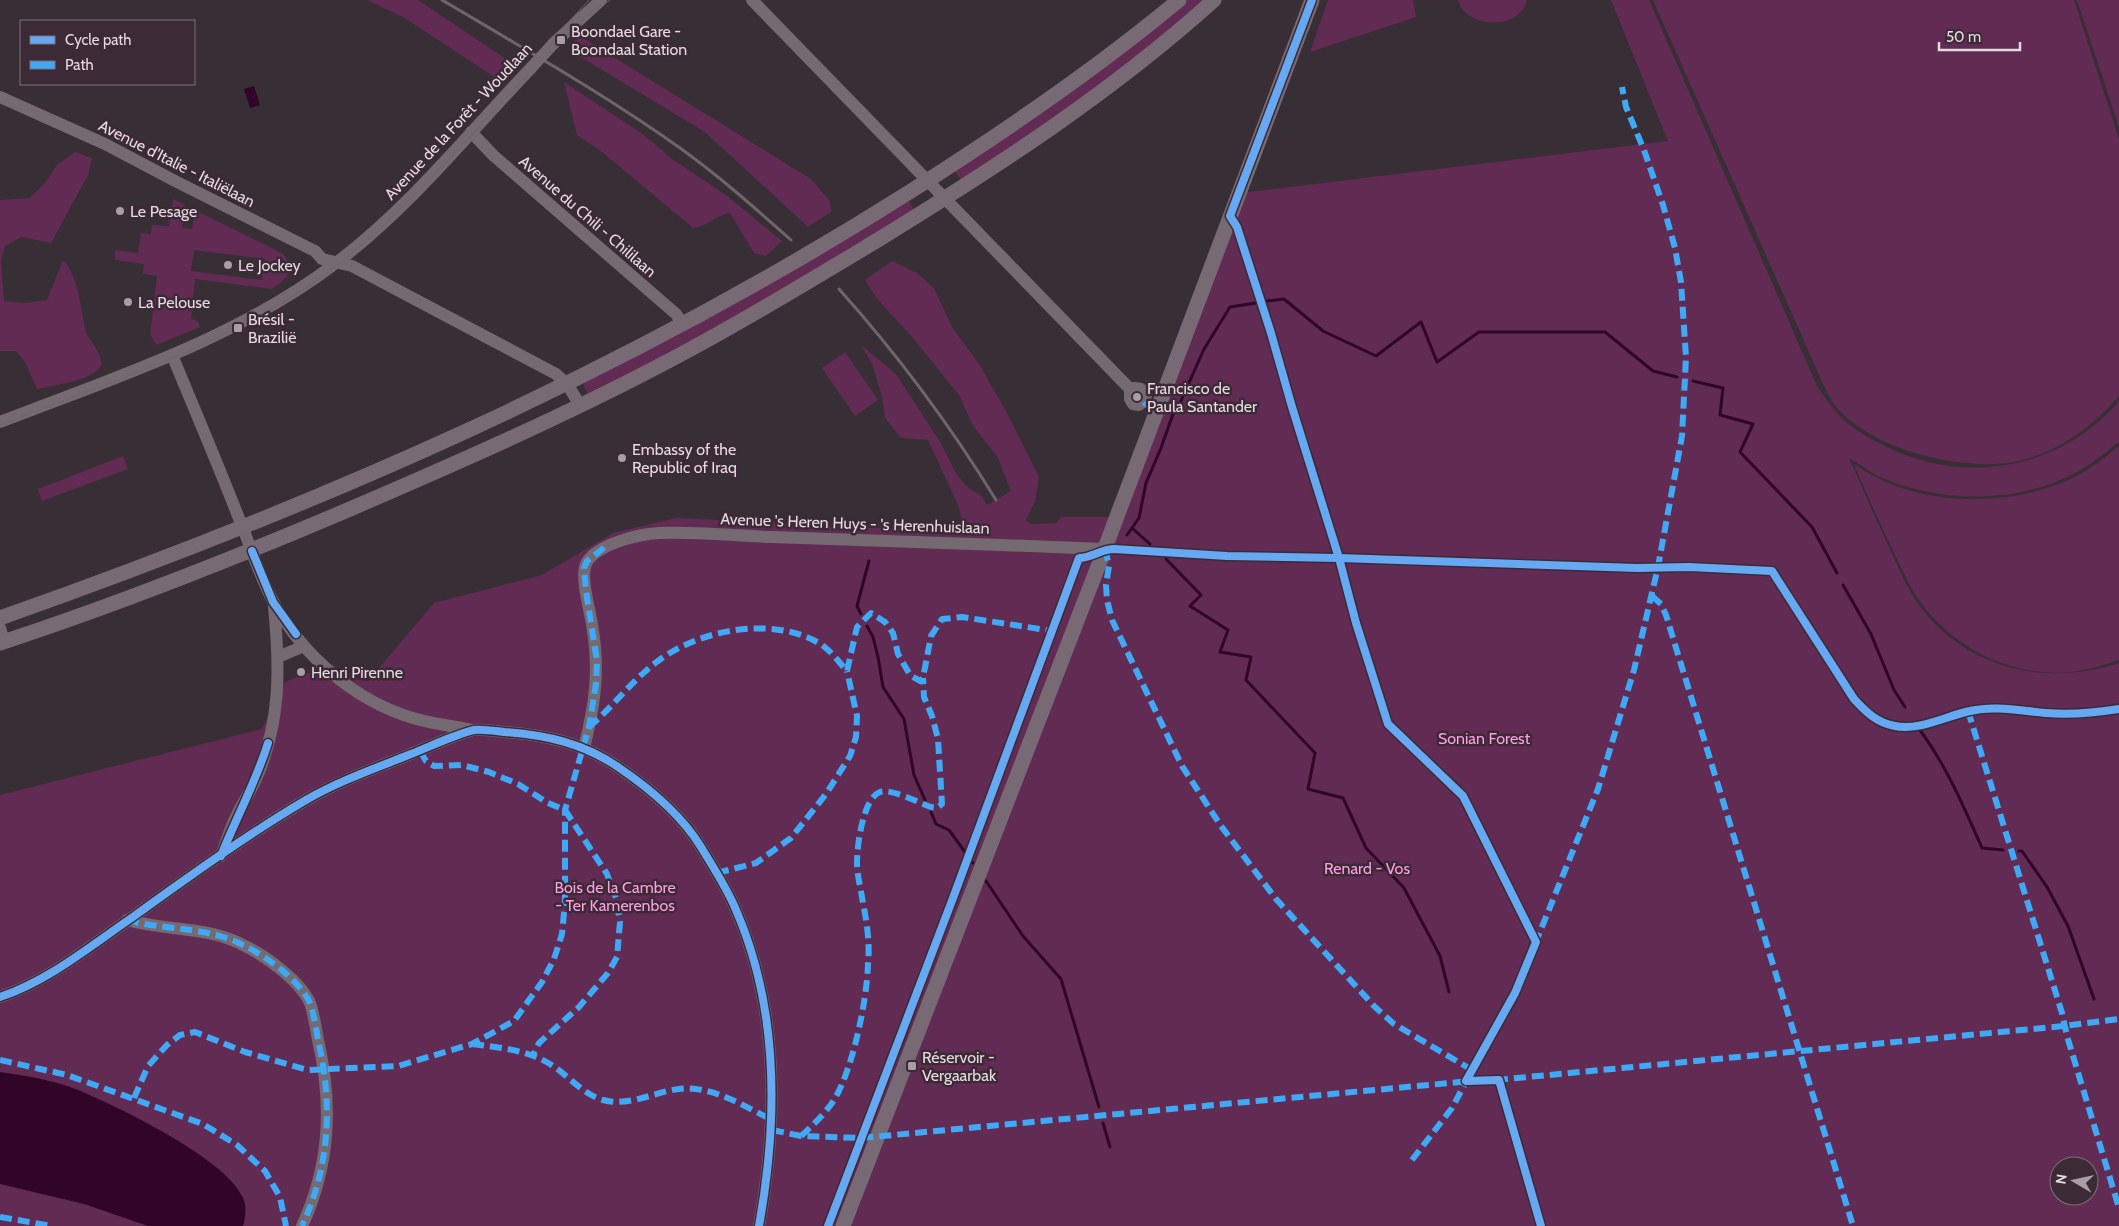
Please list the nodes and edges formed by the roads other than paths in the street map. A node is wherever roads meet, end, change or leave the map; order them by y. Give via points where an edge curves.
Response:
1 (601, 0) edge
2 (752, 0) edge
3 (1180, 0) edge
4 (1214, 0) edge
5 (1312, 0) edge
6 (0, 97) edge
7 (471, 132) junction
8 (927, 180) junction
9 (945, 198) junction
10 (337, 262) junction
11 (683, 325) junction
12 (172, 355) junction
13 (568, 384) junction
14 (1130, 389) dead end
15 (580, 404) junction
16 (0, 422) edge
17 (243, 528) junction
18 (1104, 549) junction
19 (252, 551) junction
20 (274, 602) junction
21 (0, 618) edge
22 (1, 638) edge
23 (304, 646) junction
24 (278, 657) junction
25 (475, 730) junction
26 (584, 748) junction
27 (220, 856) junction
28 (127, 920) junction
29 (0, 997) edge
30 (302, 1226) edge
31 (759, 1226) edge
32 (843, 1226) edge

1 - 7 street, Avenue de la Forêt - Woudlaan, bridge via 554,43
2 - 8 street
3 - 8 main road via 1084,75
4 - 9 main road via 1158,50 1101,93
5 - 18 main road
6 - 10 street, Avenue d'Italie - Italiëlaan via 105,144 315,251 322,259
7 - 10 street, Avenue de la Forêt - Woudlaan via 396,211
7 - 11 street, Avenue du Chili - Chililaan via 494,156 676,314
8 - 9 street
8 - 11 main road via 789,266
9 - 14 street
9 - 15 main road via 765,307 687,351
10 - 12 street, Avenue de la Forêt - Woudlaan via 259,314
10 - 13 street, Avenue d'Italie - Italiëlaan via 352,266 556,374
11 - 13 main road
12 - 16 street, Avenue de la Forêt - Woudlaan
12 - 17 street
13 - 15 street
13 - 17 main road via 414,456
15 - 19 main road via 427,476
17 - 19 street
17 - 21 main road
18 - 26 street, Avenue 's Heren Huys - 's Herenhuislaan via 699,532 634,536 606,547 587,561 584,568 597,661 592,716
18 - 32 main road
19 - 20 street
19 - 22 main road
20 - 23 street
20 - 24 street
23 - 24 street
23 - 25 street via 345,685 383,706 431,723
24 - 27 street via 275,719 256,779
25 - 26 street via 559,739
25 - 27 street via 365,772 308,799
26 - 31 street via 636,779 680,820 717,873 736,910 756,966 766,1012 772,1066 772,1130
27 - 28 street
28 - 29 street via 48,974
28 - 30 street via 147,926 209,932 245,946 284,971 310,1002 325,1069 328,1109 317,1187

